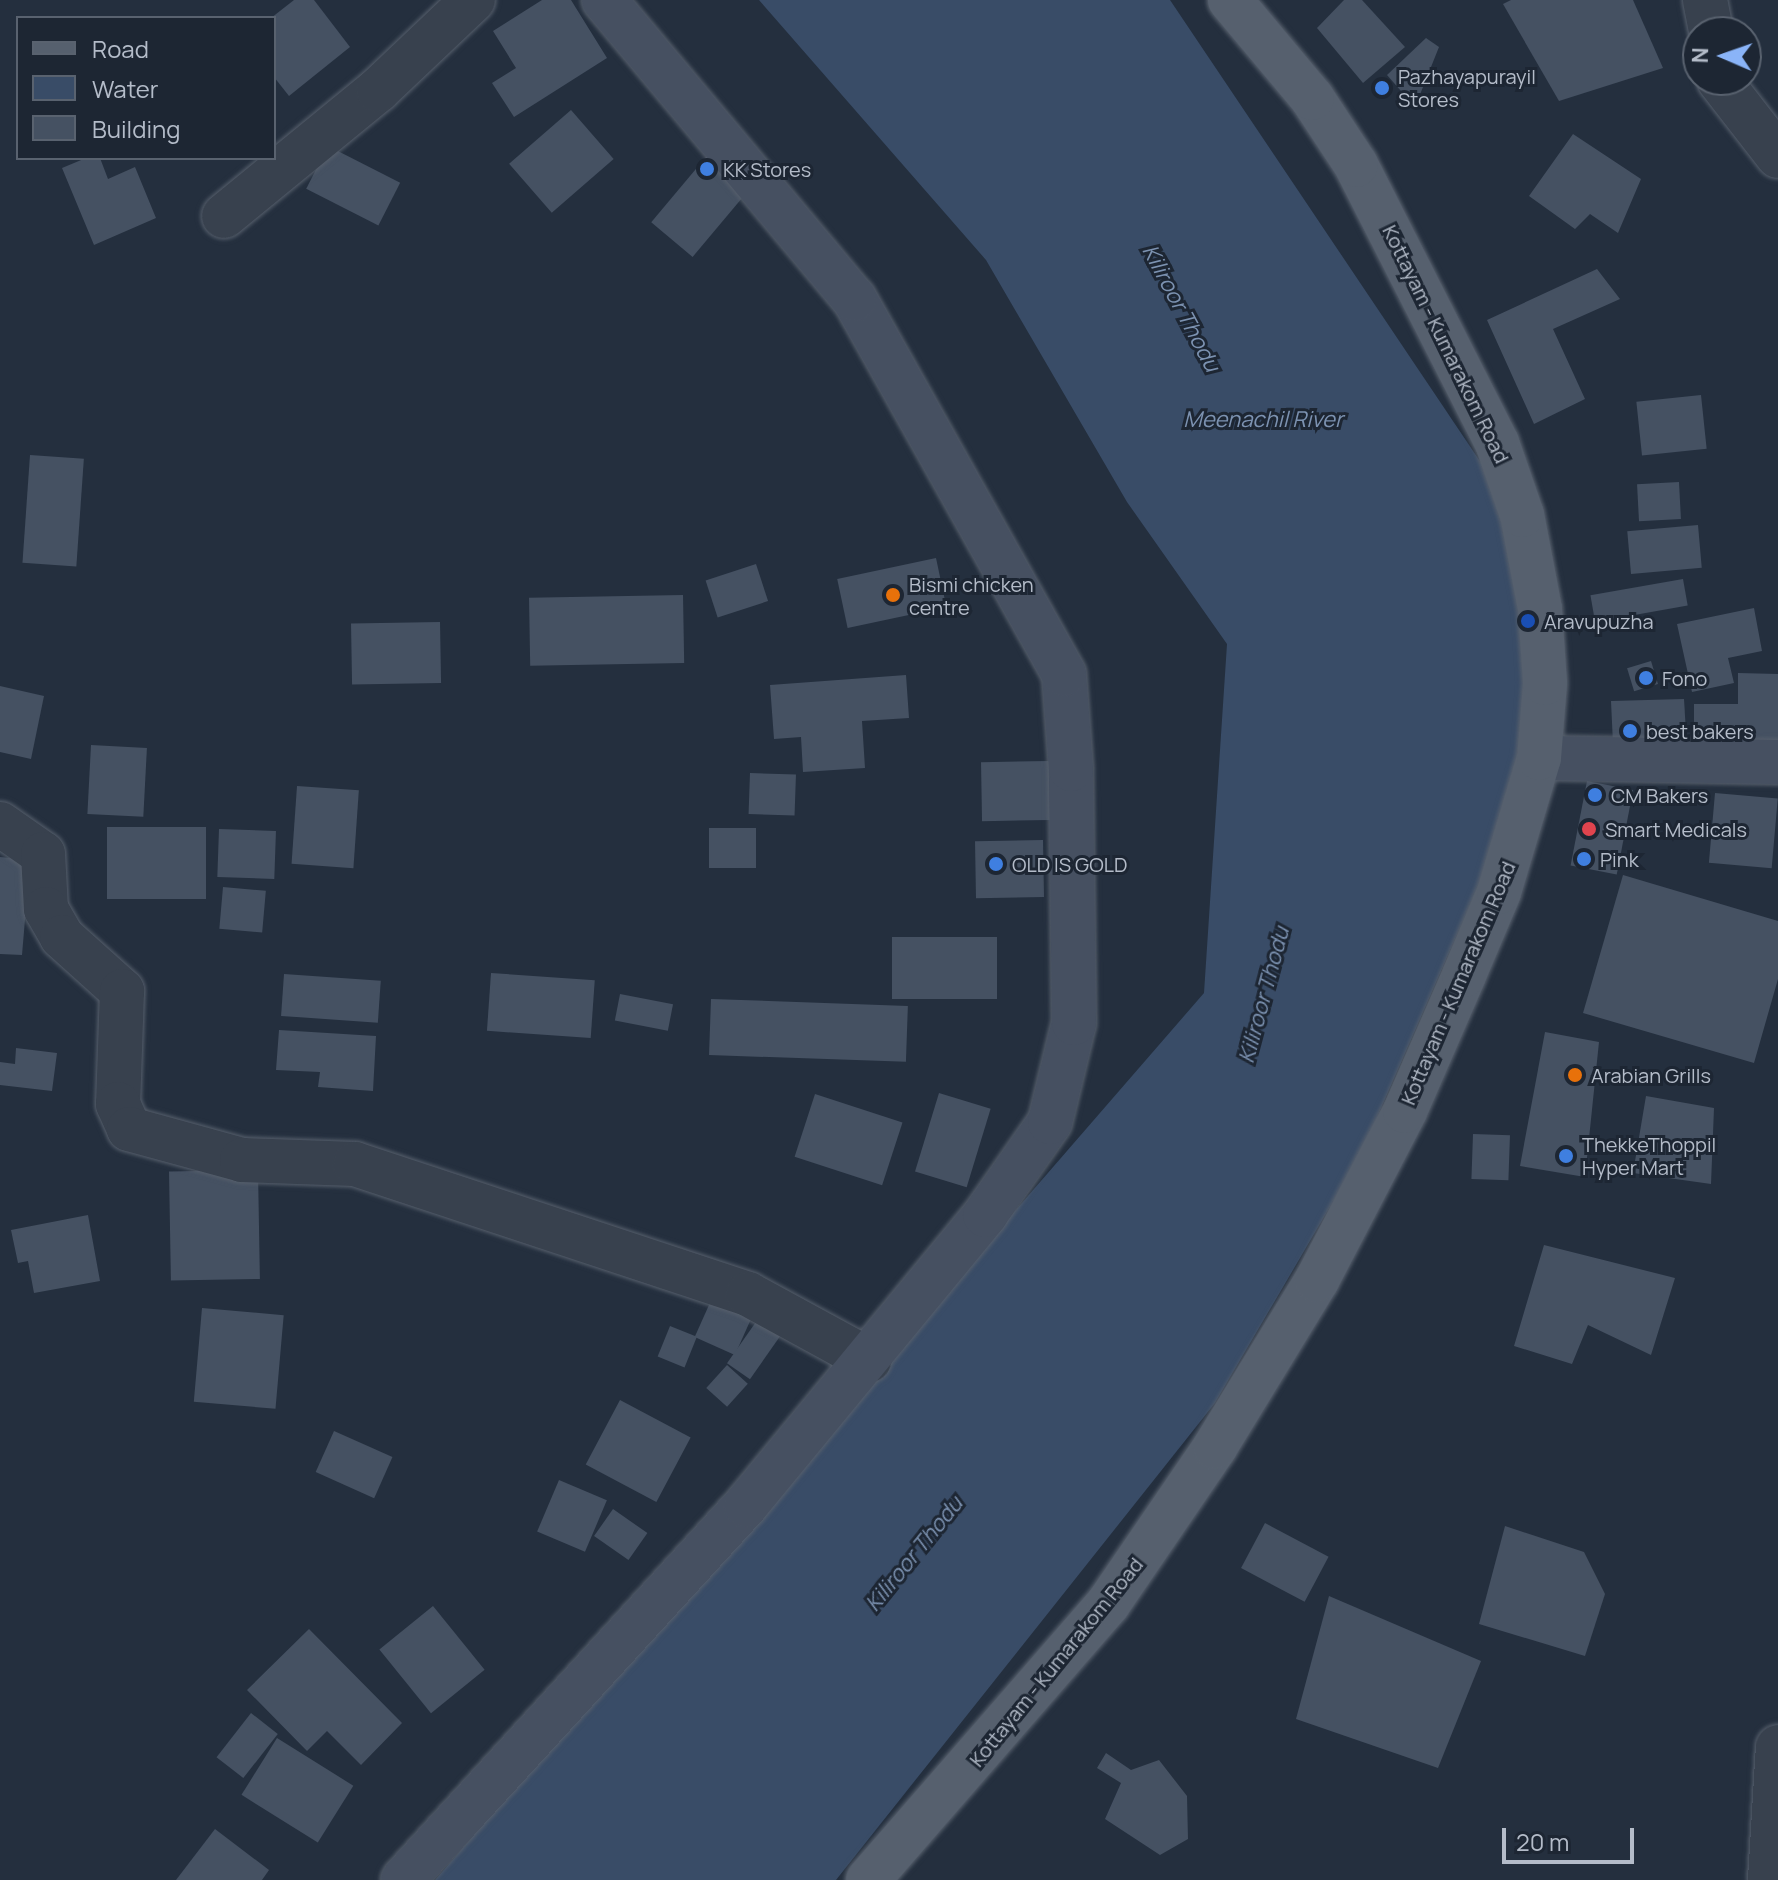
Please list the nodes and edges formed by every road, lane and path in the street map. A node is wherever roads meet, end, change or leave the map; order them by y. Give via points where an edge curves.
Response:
1 (473, 0) edge
2 (604, 0) edge
3 (1230, 0) edge
4 (1731, 96) edge
5 (1778, 156) edge
6 (224, 216) dead end
7 (1539, 758) junction
8 (1778, 762) edge
9 (0, 824) edge
10 (869, 1360) junction
11 (1778, 1747) edge
12 (403, 1880) edge
13 (868, 1880) edge
14 (1770, 1880) edge

1 - 6 street via 378,90
2 - 10 street via 854,299 1064,674 1074,1023 1050,1122
3 - 7 main road, Kottayam - Kumarakom Road via 1312,98 1356,165 1497,443 1522,515 1540,609 1545,683
4 - 5 street
7 - 8 street
7 - 13 main road, Kottayam - Kumarakom Road via 1499,892 1470,961 1405,1111 1317,1280 1215,1447 1108,1604
9 - 10 street via 43,854 46,909 62,937 122,991 118,1104 129,1129 242,1160 355,1164 748,1294
10 - 12 street
11 - 14 street

